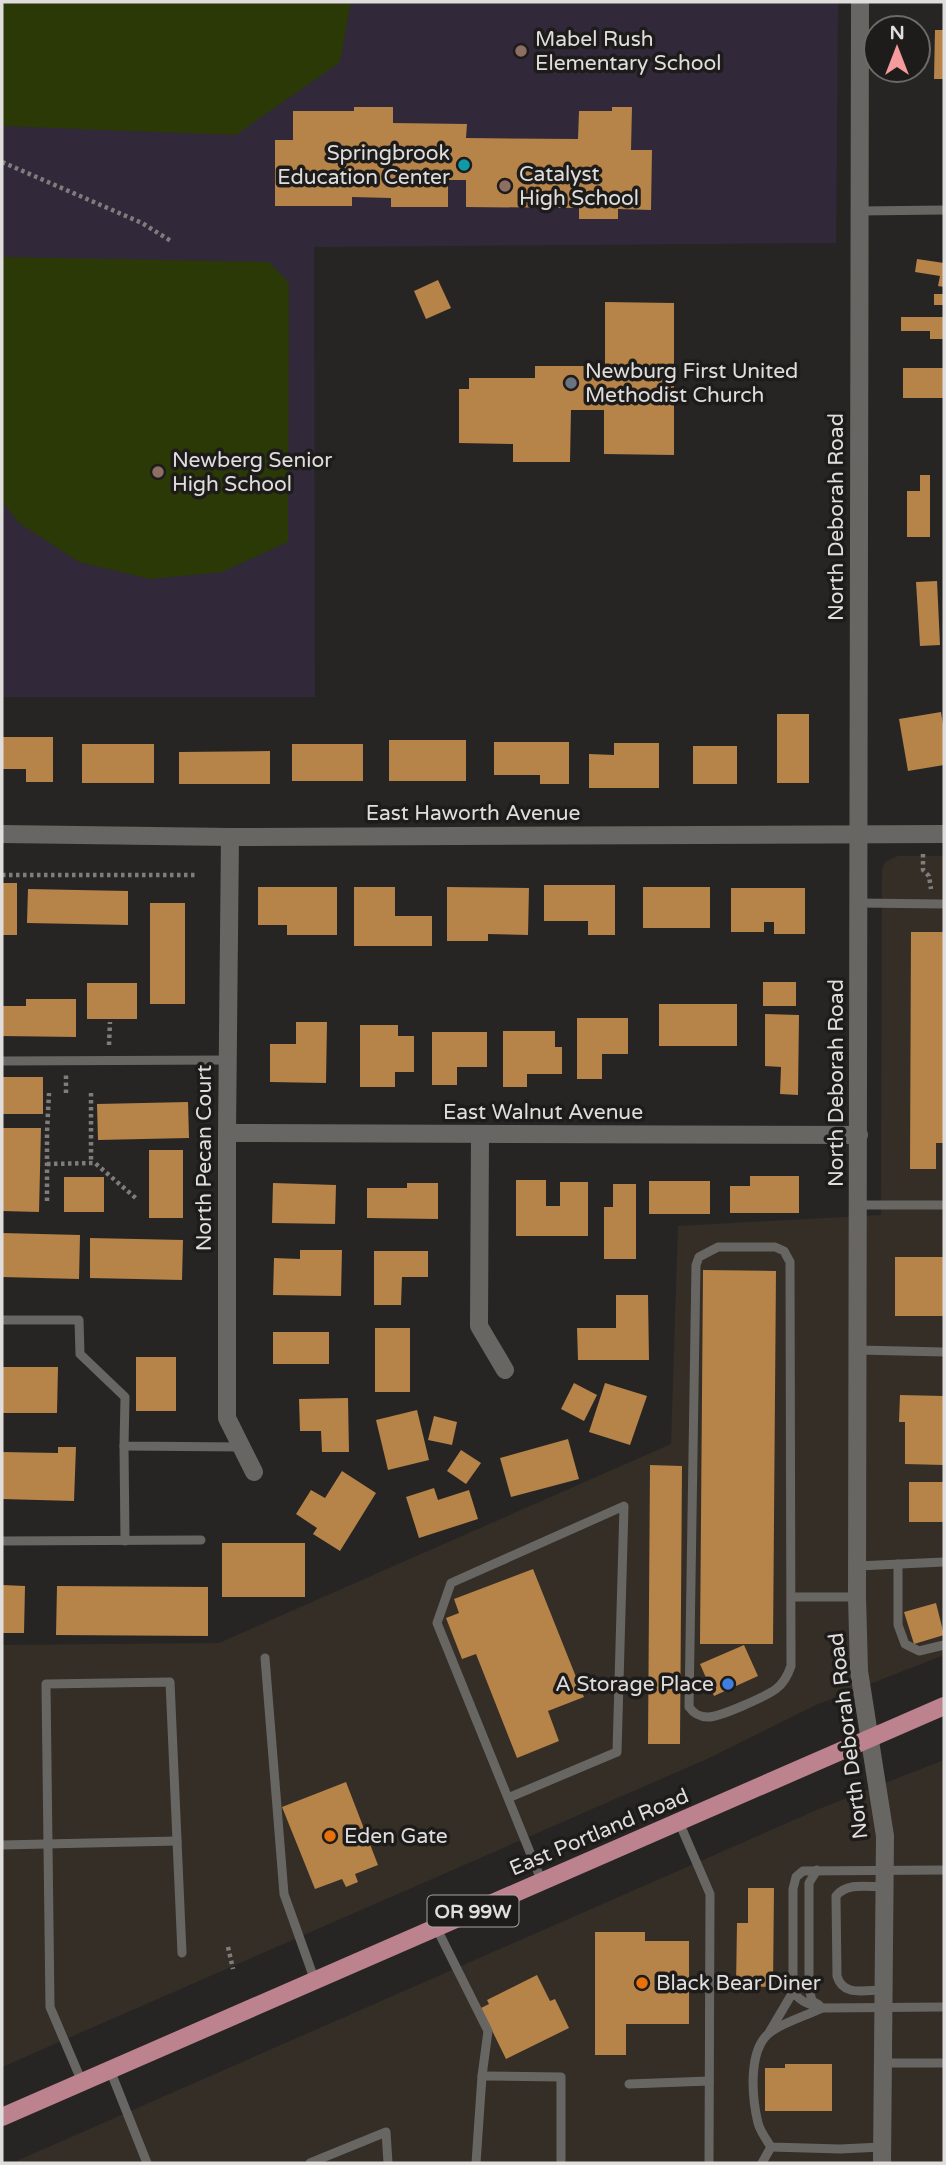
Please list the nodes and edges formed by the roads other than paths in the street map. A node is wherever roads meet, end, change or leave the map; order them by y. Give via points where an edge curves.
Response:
1 (860, 2) edge
2 (944, 210) edge
3 (860, 211) junction
4 (2, 834) edge
5 (859, 834) junction
6 (944, 834) edge
7 (230, 837) junction
8 (859, 903) junction
9 (944, 904) edge
10 (2, 1060) edge
11 (228, 1060) junction
12 (227, 1133) junction
13 (480, 1135) junction
14 (859, 1135) junction
15 (858, 1205) junction
16 (944, 1205) edge
17 (2, 1320) edge
18 (858, 1350) junction
19 (944, 1352) edge
20 (505, 1370) dead end
21 (124, 1446) junction
22 (242, 1447) junction
23 (254, 1472) dead end
24 (201, 1540) dead end
25 (2, 1541) edge
26 (125, 1541) junction
27 (944, 1562) edge
28 (898, 1564) junction
29 (857, 1566) junction
30 (792, 1597) junction
31 (857, 1597) junction
32 (944, 1645) edge
33 (265, 1658) dead end
34 (944, 1706) edge
35 (870, 1739) junction
36 (508, 1798) junction
37 (679, 1822) junction
38 (177, 1840) junction
39 (48, 1843) junction
40 (2, 1845) edge
41 (817, 1870) junction
42 (944, 1870) edge
43 (884, 1879) junction
44 (542, 1882) junction
45 (436, 1927) junction
46 (181, 1953) dead end
47 (315, 1981) junction
48 (793, 1992) junction
49 (883, 1999) junction
50 (944, 2007) edge
51 (824, 2008) junction
52 (771, 2031) junction
53 (883, 2063) junction
54 (944, 2063) edge
55 (110, 2070) junction
56 (482, 2076) junction
57 (709, 2081) junction
58 (82, 2082) junction
59 (629, 2084) dead end
60 (2, 2117) edge
61 (771, 2147) junction
62 (882, 2155) edge
63 (146, 2163) edge
64 (310, 2163) edge
65 (387, 2163) edge
66 (476, 2163) edge
67 (561, 2163) edge
68 (709, 2163) edge
69 (762, 2163) edge

1 - 3 street, North Deborah Road
2 - 3 lane
3 - 5 street, North Deborah Road
4 - 7 street, East Haworth Avenue
5 - 6 street, East Haworth Avenue
5 - 7 street, East Haworth Avenue
5 - 8 street, North Deborah Road
7 - 11 street, North Pecan Court
8 - 9 lane
8 - 14 street, North Deborah Road
10 - 11 lane
11 - 12 street, North Pecan Court
12 - 13 street, East Walnut Avenue
12 - 22 street, North Pecan Court via 227,1418
13 - 14 street, East Walnut Avenue
13 - 20 street via 479,1326
14 - 15 street, North Deborah Road
15 - 16 lane
15 - 18 street, North Deborah Road
17 - 21 lane via 79,1320 80,1353 125,1397
18 - 19 lane
18 - 29 street, North Deborah Road
21 - 22 lane
21 - 26 lane
22 - 23 street, North Pecan Court
24 - 26 lane
25 - 26 lane
27 - 28 lane
28 - 29 lane
28 - 32 lane via 898,1625 905,1644 919,1651
29 - 31 street, North Deborah Road
30 - 30 lane via 790,1262 784,1251 775,1247 718,1247 699,1257 696,1265 689,1707 695,1715 719,1716 775,1689 787,1678
30 - 31 lane
31 - 35 street, North Deborah Road via 859,1671
33 - 47 lane via 284,1894
34 - 35 main road, East Portland Road / OR 99W
35 - 37 main road, East Portland Road / OR 99W
35 - 43 street, North Deborah Road via 884,1836
36 - 36 lane via 437,1623 450,1583 624,1506 617,1752
36 - 44 lane
37 - 44 main road, East Portland Road / OR 99W
37 - 57 lane via 710,1894
38 - 39 lane
38 - 39 lane via 170,1682 46,1684
38 - 46 lane
39 - 40 lane
39 - 58 lane via 50,2007
41 - 43 lane
41 - 48 lane via 803,1871 793,1889
41 - 51 lane via 809,1883 809,1996
42 - 43 lane
43 - 49 street, North Deborah Road
43 - 49 lane via 841,1890 836,1896 840,1986
44 - 45 main road, East Portland Road / OR 99W
45 - 47 main road, East Portland Road / OR 99W
45 - 56 lane via 488,2031
47 - 55 main road, East Portland Road / OR 99W
48 - 51 lane via 808,2005
48 - 52 lane
49 - 50 lane
49 - 51 lane
49 - 53 street, North Deborah Road
51 - 52 lane
52 - 61 lane via 758,2047 755,2080 759,2126
53 - 54 lane
53 - 62 street, North Deborah Road
55 - 58 main road, East Portland Road / OR 99W
55 - 63 lane
56 - 66 lane
56 - 67 lane via 561,2077
57 - 59 lane
57 - 68 lane
58 - 60 main road, East Portland Road / OR 99W
61 - 62 lane
61 - 69 lane
64 - 65 lane via 386,2132

